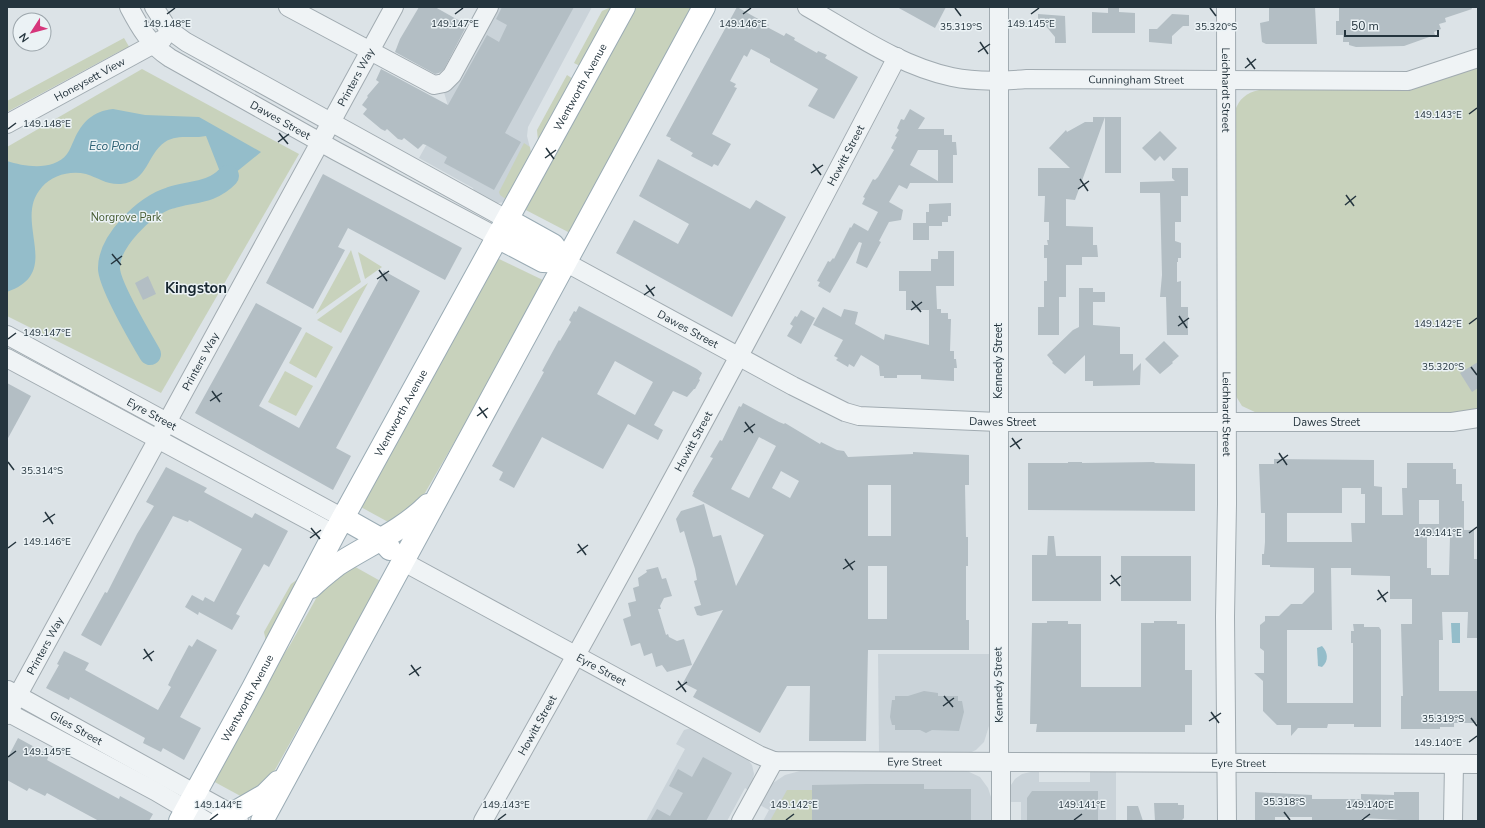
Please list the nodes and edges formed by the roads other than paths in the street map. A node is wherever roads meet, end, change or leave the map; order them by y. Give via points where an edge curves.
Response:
1 (129, 7) edge
2 (154, 7) edge
3 (288, 7) edge
4 (394, 7) edge
5 (489, 7) edge
6 (624, 7) edge
7 (704, 7) edge
8 (807, 7) edge
9 (999, 7) edge
10 (1226, 7) edge
11 (172, 32) junction
12 (153, 45) junction
13 (370, 51) junction
14 (897, 57) junction
15 (1478, 58) edge
16 (1227, 80) junction
17 (998, 81) junction
18 (331, 122) junction
19 (7, 124) edge
20 (320, 142) junction
21 (461, 194) junction
22 (451, 212) junction
23 (503, 229) junction
24 (565, 262) junction
25 (7, 335) edge
26 (739, 357) junction
27 (7, 358) edge
28 (167, 422) junction
29 (998, 422) junction
30 (1227, 422) junction
31 (1477, 422) edge
32 (158, 438) junction
33 (444, 488) junction
34 (298, 493) junction
35 (289, 510) junction
36 (339, 526) junction
37 (382, 540) junction
38 (362, 551) junction
39 (402, 561) junction
40 (305, 591) junction
41 (576, 655) junction
42 (12, 693) edge
43 (7, 714) edge
44 (774, 761) junction
45 (1000, 762) junction
46 (1227, 763) junction
47 (1454, 764) junction
48 (1478, 764) edge
49 (145, 765) junction
50 (289, 772) junction
51 (136, 782) junction
52 (187, 808) edge
53 (230, 819) edge
54 (206, 821) edge
55 (262, 821) edge
56 (483, 821) edge
57 (741, 821) edge
58 (1001, 821) edge
59 (1227, 821) edge
60 (1453, 821) edge

1 - 12 street, Dawes Street
2 - 11 street, Dawes Street
3 - 13 street
4 - 13 street, Printers Way
5 - 13 street via 452,75 442,84 428,84
6 - 23 main road, Wentworth Avenue
7 - 24 main road
8 - 14 street, Cunningham Street
9 - 17 street, Kennedy Street
10 - 16 street, Leichhardt Street
11 - 12 street, Honeysett View
11 - 18 street, Dawes Street
12 - 19 street, Honeysett View
12 - 20 street, Dawes Street via 175,62
13 - 18 street, Printers Way
14 - 17 street, Cunningham Street via 953,78
14 - 26 street, Howitt Street
15 - 16 street, Cunningham Street via 1408,81
16 - 17 street, Cunningham Street
16 - 30 street, Leichhardt Street
17 - 29 street, Kennedy Street
18 - 20 street, Printers Way
18 - 21 street, Dawes Street
20 - 22 street, Dawes Street
20 - 28 street, Printers Way
21 - 22 street
21 - 23 street, Dawes Street
22 - 23 street, Dawes Street
23 - 24 main road via 543,261
23 - 36 main road, Wentworth Avenue
24 - 26 street, Dawes Street
24 - 33 main road
25 - 28 street, Eyre Street
26 - 29 street, Dawes Street via 845,412 859,416
26 - 41 street, Howitt Street
27 - 32 street, Eyre Street
28 - 32 street, Printers Way
28 - 34 street, Eyre Street
29 - 30 street, Dawes Street
29 - 45 street, Kennedy Street
30 - 31 street, Dawes Street
30 - 46 street, Leichhardt Street
32 - 35 street, Eyre Street
32 - 42 street, Printers Way
33 - 37 main road via 414,518
33 - 39 main road
34 - 35 street
34 - 36 street, Eyre Street
35 - 36 street, Eyre Street
36 - 37 main road, Eyre Street
36 - 38 main road, Eyre Street
36 - 40 main road, Wentworth Avenue
37 - 38 main road
37 - 39 main road, Eyre Street
38 - 39 main road, Eyre Street
38 - 40 main road via 333,568
39 - 41 street, Eyre Street
39 - 50 main road
40 - 52 main road, Wentworth Avenue
41 - 44 street, Eyre Street
41 - 56 street, Howitt Street
42 - 43 street, Printers Way
42 - 49 street, Giles Street
43 - 51 street, Giles Street
44 - 45 street, Eyre Street
44 - 57 street
45 - 46 street, Eyre Street
45 - 58 street, Kennedy Street
46 - 47 street, Eyre Street
46 - 59 street, Leichhardt Street
47 - 48 street, Eyre Street
47 - 60 street
49 - 51 street
49 - 52 street, Giles Street
50 - 53 main road via 265,796
50 - 55 main road
51 - 52 street, Giles Street
52 - 53 street, Giles Street
52 - 54 street, Giles Street

